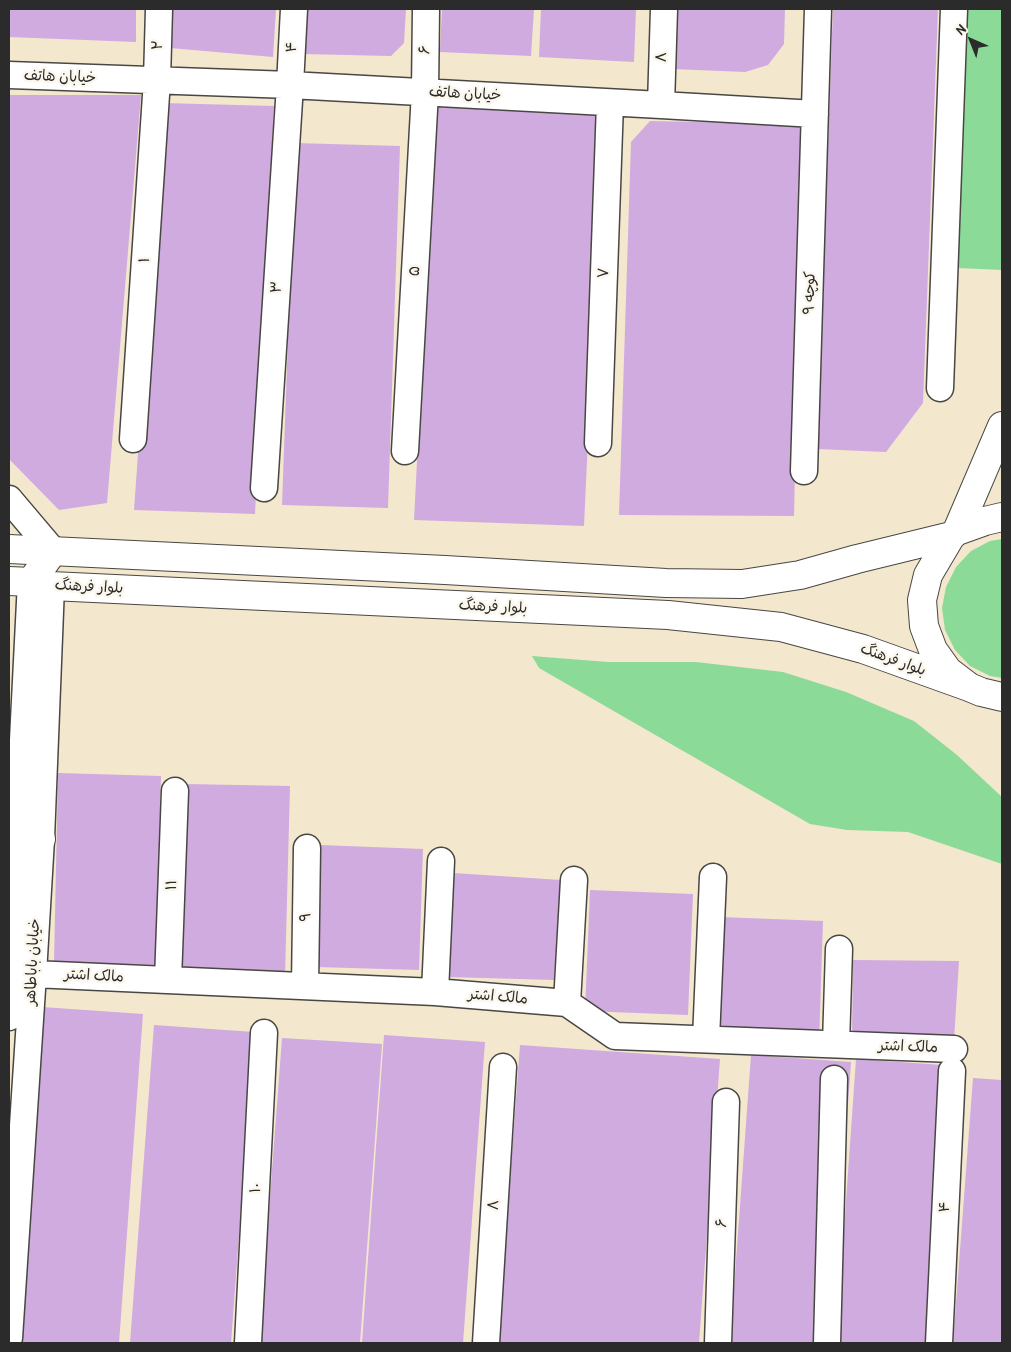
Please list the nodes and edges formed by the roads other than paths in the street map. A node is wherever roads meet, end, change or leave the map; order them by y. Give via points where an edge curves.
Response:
1 (159, 9) edge
2 (294, 9) edge
3 (426, 9) edge
4 (664, 9) edge
5 (818, 9) edge
6 (954, 9) edge
7 (9, 75) edge
8 (157, 80) junction
9 (290, 85) junction
10 (424, 92) junction
11 (610, 103) junction
12 (661, 105) junction
13 (815, 114) junction
14 (940, 388) dead end
15 (1002, 426) edge
16 (133, 439) dead end
17 (598, 443) dead end
18 (406, 450) dead end
19 (804, 471) dead end
20 (264, 488) dead end
21 (9, 499) edge
22 (1002, 517) edge
23 (954, 533) junction
24 (9, 549) edge
25 (52, 551) junction
26 (30, 583) edge
27 (984, 692) edge
28 (1002, 715) edge
29 (175, 791) dead end
30 (22, 847) edge
31 (307, 848) dead end
32 (441, 862) dead end
33 (713, 876) dead end
34 (574, 880) dead end
35 (839, 948) dead end
36 (33, 974) junction
37 (168, 980) junction
38 (306, 986) junction
39 (435, 992) junction
40 (567, 1003) junction
41 (9, 1017) edge
42 (264, 1033) dead end
43 (706, 1039) junction
44 (836, 1044) junction
45 (953, 1060) joint
46 (503, 1067) dead end
47 (834, 1079) dead end
48 (726, 1102) dead end
49 (9, 1338) edge
50 (248, 1343) edge
51 (486, 1343) edge
52 (718, 1343) edge
53 (827, 1343) edge
54 (939, 1343) edge

1 - 8 street, ۲
2 - 9 street, ۴
3 - 10 street, ۶
4 - 12 street, ۸
5 - 13 street
6 - 14 street
7 - 8 street, خیابان هاتف
8 - 9 street, خیابان هاتف
8 - 16 street, ۱
9 - 10 street, خیابان هاتف
9 - 20 street, ۳
10 - 11 street, خیابان هاتف
10 - 18 street, ۵
11 - 12 street, خیابان هاتف
11 - 17 street, ۷
12 - 13 street, خیابان هاتف
13 - 19 street, کوچه ۹
15 - 23 main road
21 - 25 street
22 - 23 main road
23 - 25 main road via 800,575 742,584 666,583
23 - 27 main road via 928,575 922,600 924,626 933,650 948,671
24 - 25 main road
25 - 26 main road
26 - 27 main road, بلوار فرهنگ via 668,615 781,627 863,649
26 - 30 street, خیابان باباطاهر
27 - 28 main road
29 - 37 street, ۱۱
30 - 36 street, خیابان باباطاهر
30 - 41 street, خیابان باباطاهر
31 - 38 street, ۹
32 - 39 street
33 - 43 street
34 - 40 street
35 - 44 street
36 - 37 street, مالک اشتر
36 - 49 street, خیابان باباطاهر
37 - 38 street, مالک اشتر
38 - 39 street, مالک اشتر
39 - 40 street, مالک اشتر
40 - 43 street, مالک اشتر via 615,1036
42 - 50 street, ۱۰
43 - 44 street, مالک اشتر
44 - 45 street, مالک اشتر
45 - 54 street, ۴
46 - 51 street, ۸
47 - 53 street
48 - 52 street, ۶

